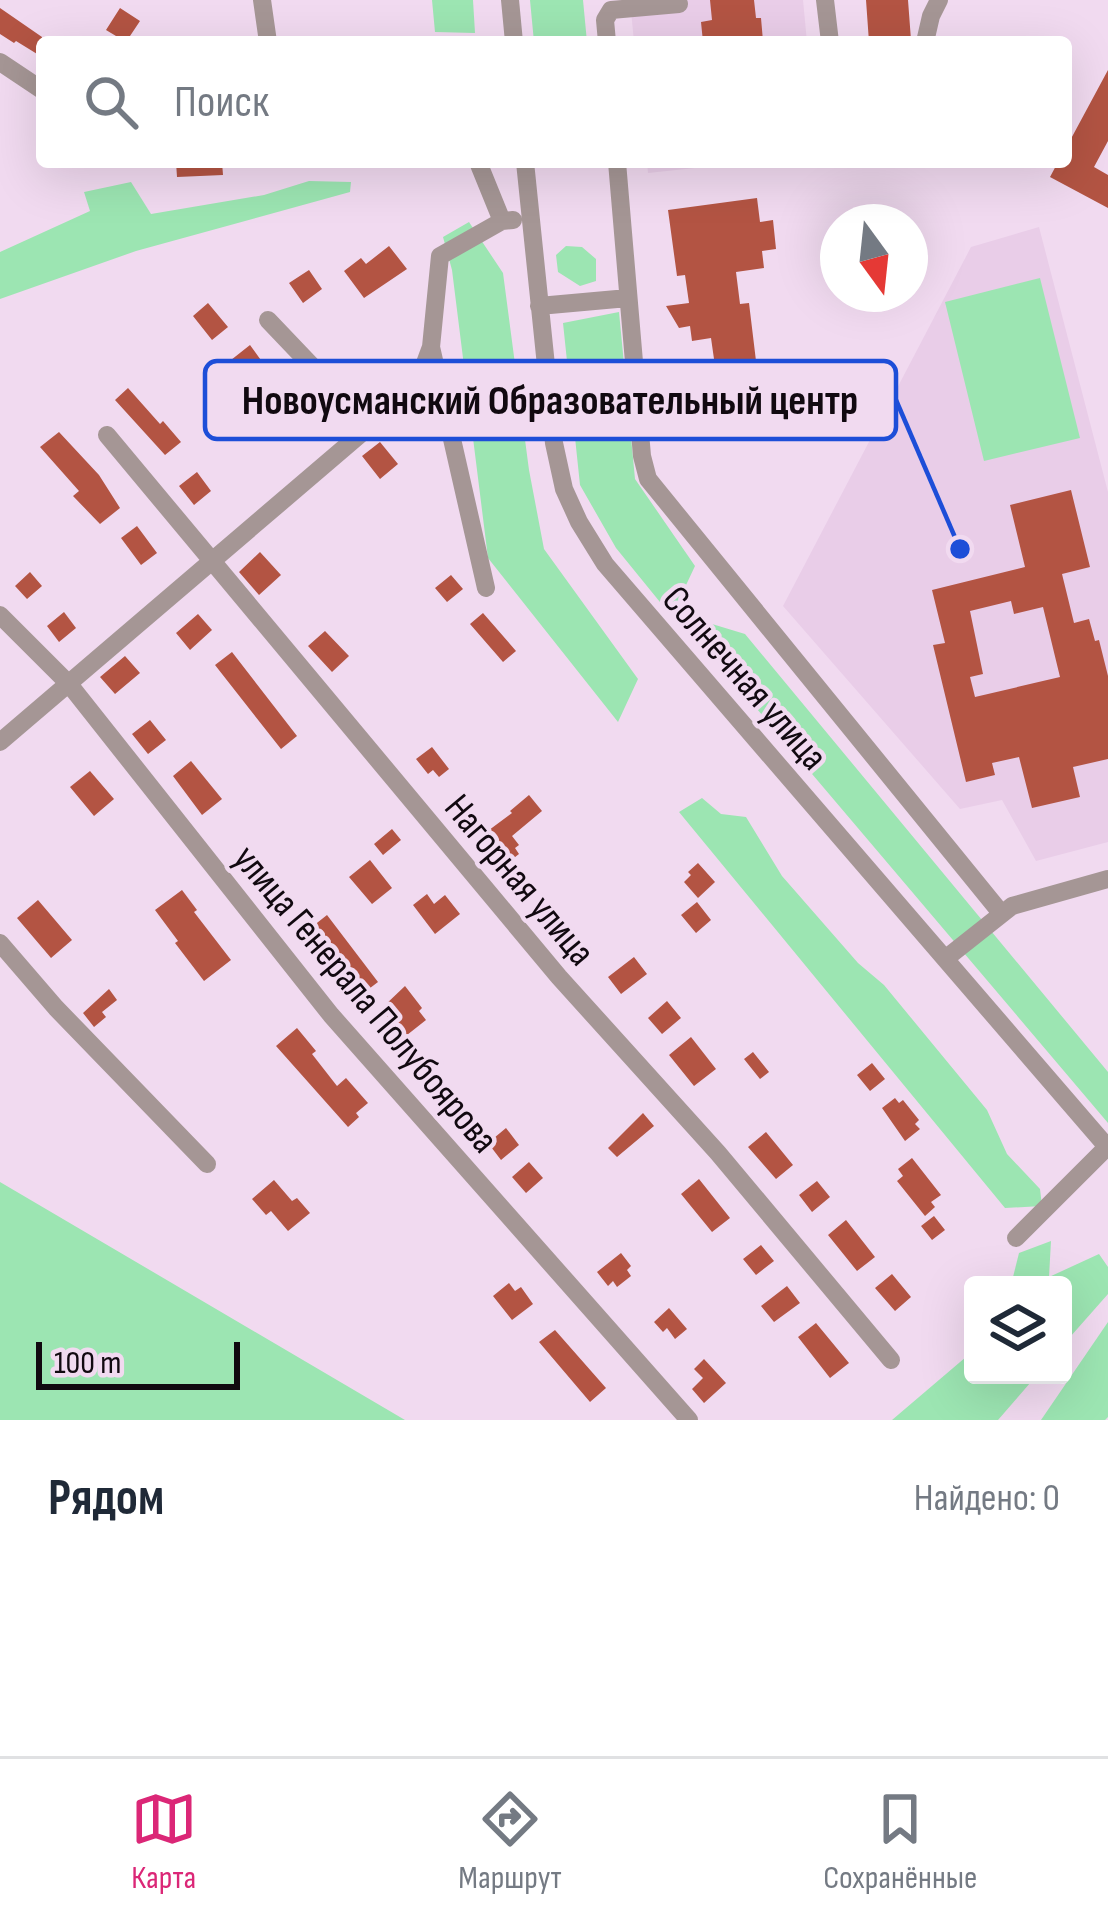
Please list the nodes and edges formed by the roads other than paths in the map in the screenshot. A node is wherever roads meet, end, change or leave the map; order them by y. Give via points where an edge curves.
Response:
1 (262, 0) edge
2 (510, 0) edge
3 (825, 0) edge
4 (939, 0) edge
5 (679, 4) dead end
6 (267, 36) edge
7 (513, 36) edge
8 (606, 36) edge
9 (829, 36) edge
10 (926, 36) edge
11 (0, 62) edge
12 (36, 86) edge
13 (480, 168) edge
14 (526, 168) edge
15 (617, 168) edge
16 (530, 218) junction
17 (502, 221) junction
18 (628, 298) junction
19 (538, 306) junction
20 (268, 320) dead end
21 (431, 347) junction
22 (370, 427) junction
23 (107, 436) dead end
24 (212, 561) junction
25 (486, 588) dead end
26 (0, 615) edge
27 (69, 684) junction
28 (0, 742) edge
29 (1108, 879) edge
30 (1001, 913) junction
31 (0, 943) edge
32 (945, 959) junction
33 (1107, 1148) edge
34 (207, 1164) dead end
35 (1016, 1238) dead end
36 (892, 1360) dead end
37 (688, 1420) edge

1 - 6 street
2 - 7 street
3 - 9 street
4 - 10 street
5 - 8 street via 611,10
11 - 12 street
13 - 17 street
14 - 16 street, Солнечная улица
15 - 18 street
16 - 17 street
16 - 19 street, Солнечная улица
17 - 21 street via 440,256
18 - 19 street
18 - 30 street via 648,479
19 - 32 street, Солнечная улица via 564,489 587,536
20 - 22 street
21 - 22 street via 421,374
21 - 25 street
22 - 24 street
23 - 24 street, Нагорная улица
24 - 27 street
24 - 36 street, Нагорная улица
26 - 27 street, улица Генерала Полубоярова
27 - 28 street
27 - 37 street, улица Генерала Полубоярова via 331,1015
29 - 30 street
30 - 32 street
31 - 34 street
32 - 33 street, Солнечная улица
33 - 35 street

